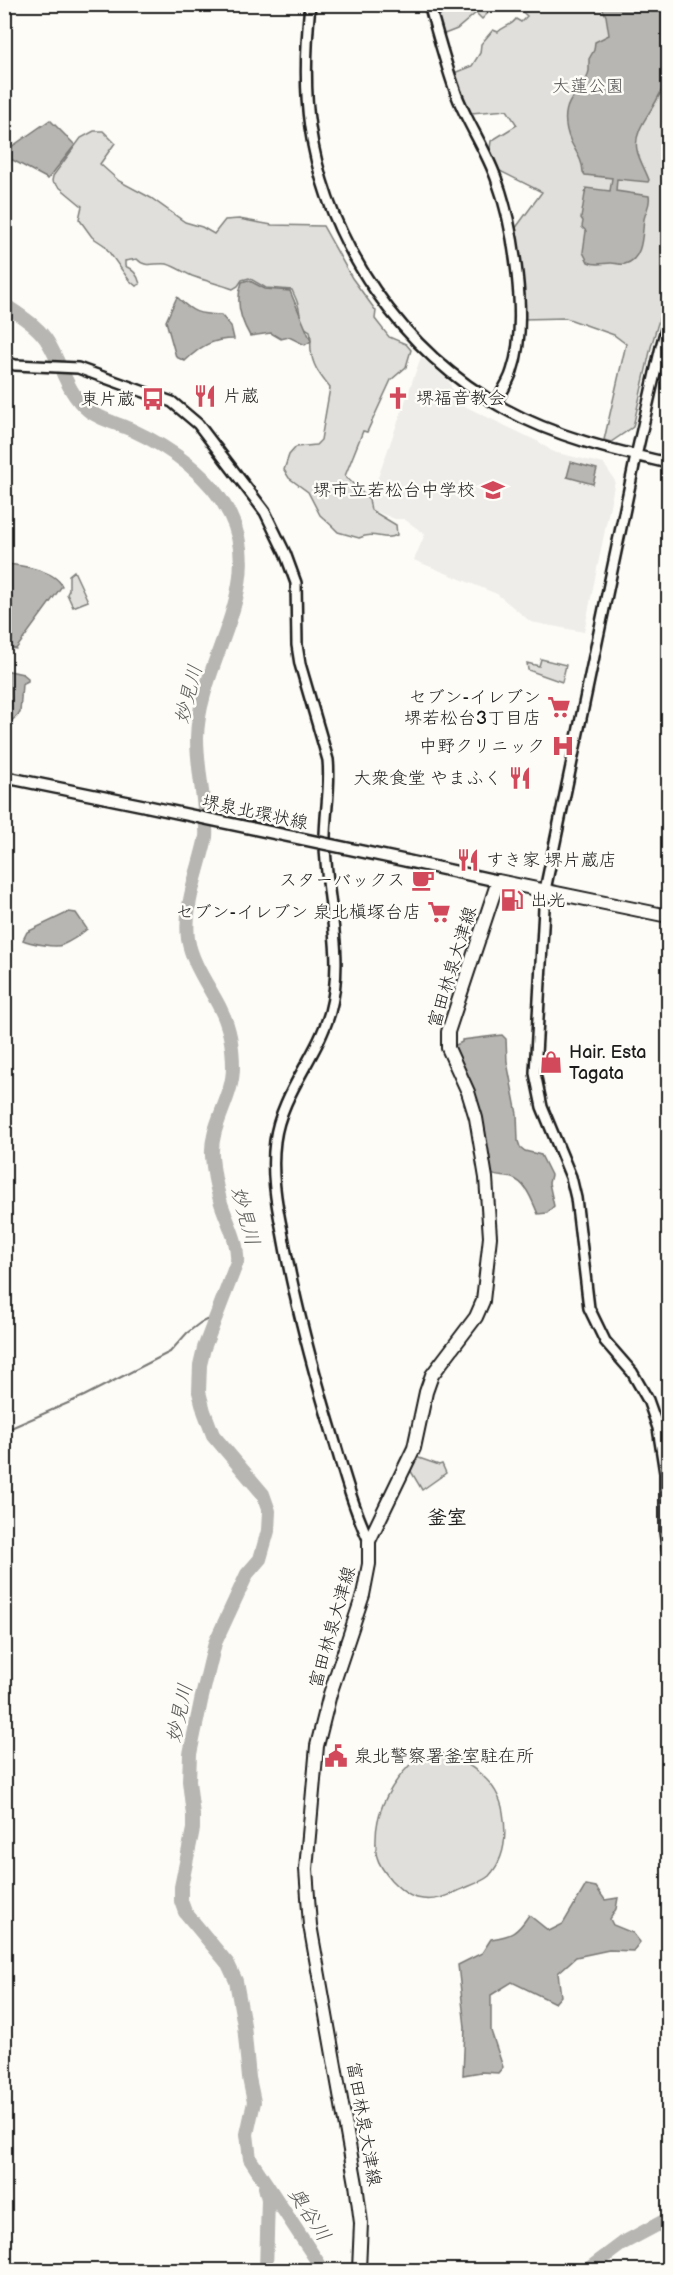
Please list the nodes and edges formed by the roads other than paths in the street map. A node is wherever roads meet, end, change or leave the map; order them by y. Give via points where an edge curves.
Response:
1 (310, 4) edge
2 (429, 4) edge
3 (669, 322) edge
4 (4, 361) edge
5 (495, 403) junction
6 (636, 456) junction
7 (669, 463) edge
8 (4, 777) edge
9 (498, 881) junction
10 (546, 890) junction
11 (669, 916) edge
12 (369, 1541) junction
13 (669, 1555) edge
14 (359, 2271) edge

1 - 5 street via 309,118 332,211 364,274 397,319 445,367
2 - 5 street via 458,98 496,176 510,231 519,319 518,350 509,379
3 - 6 street
4 - 12 street via 78,368 172,402 198,424 265,512 296,583 298,655 328,760 324,835 337,983 329,1015 279,1122 273,1157 276,1198 309,1356 357,1515
5 - 6 street via 578,441
6 - 7 street
6 - 10 street
8 - 9 main road, 堺泉北環状線, bridge
9 - 10 main road
9 - 12 main road, 富田林泉大津線 via 448,1038 448,1048 476,1118 486,1178 490,1237 483,1301 476,1317 432,1375 414,1448
10 - 11 main road
10 - 13 street via 535,1073 542,1107 576,1198 589,1308 605,1341 632,1372 658,1428 665,1473
12 - 14 main road, 富田林泉大津線 via 363,1595 317,1746 306,1869 310,1925 356,2184 361,2223

